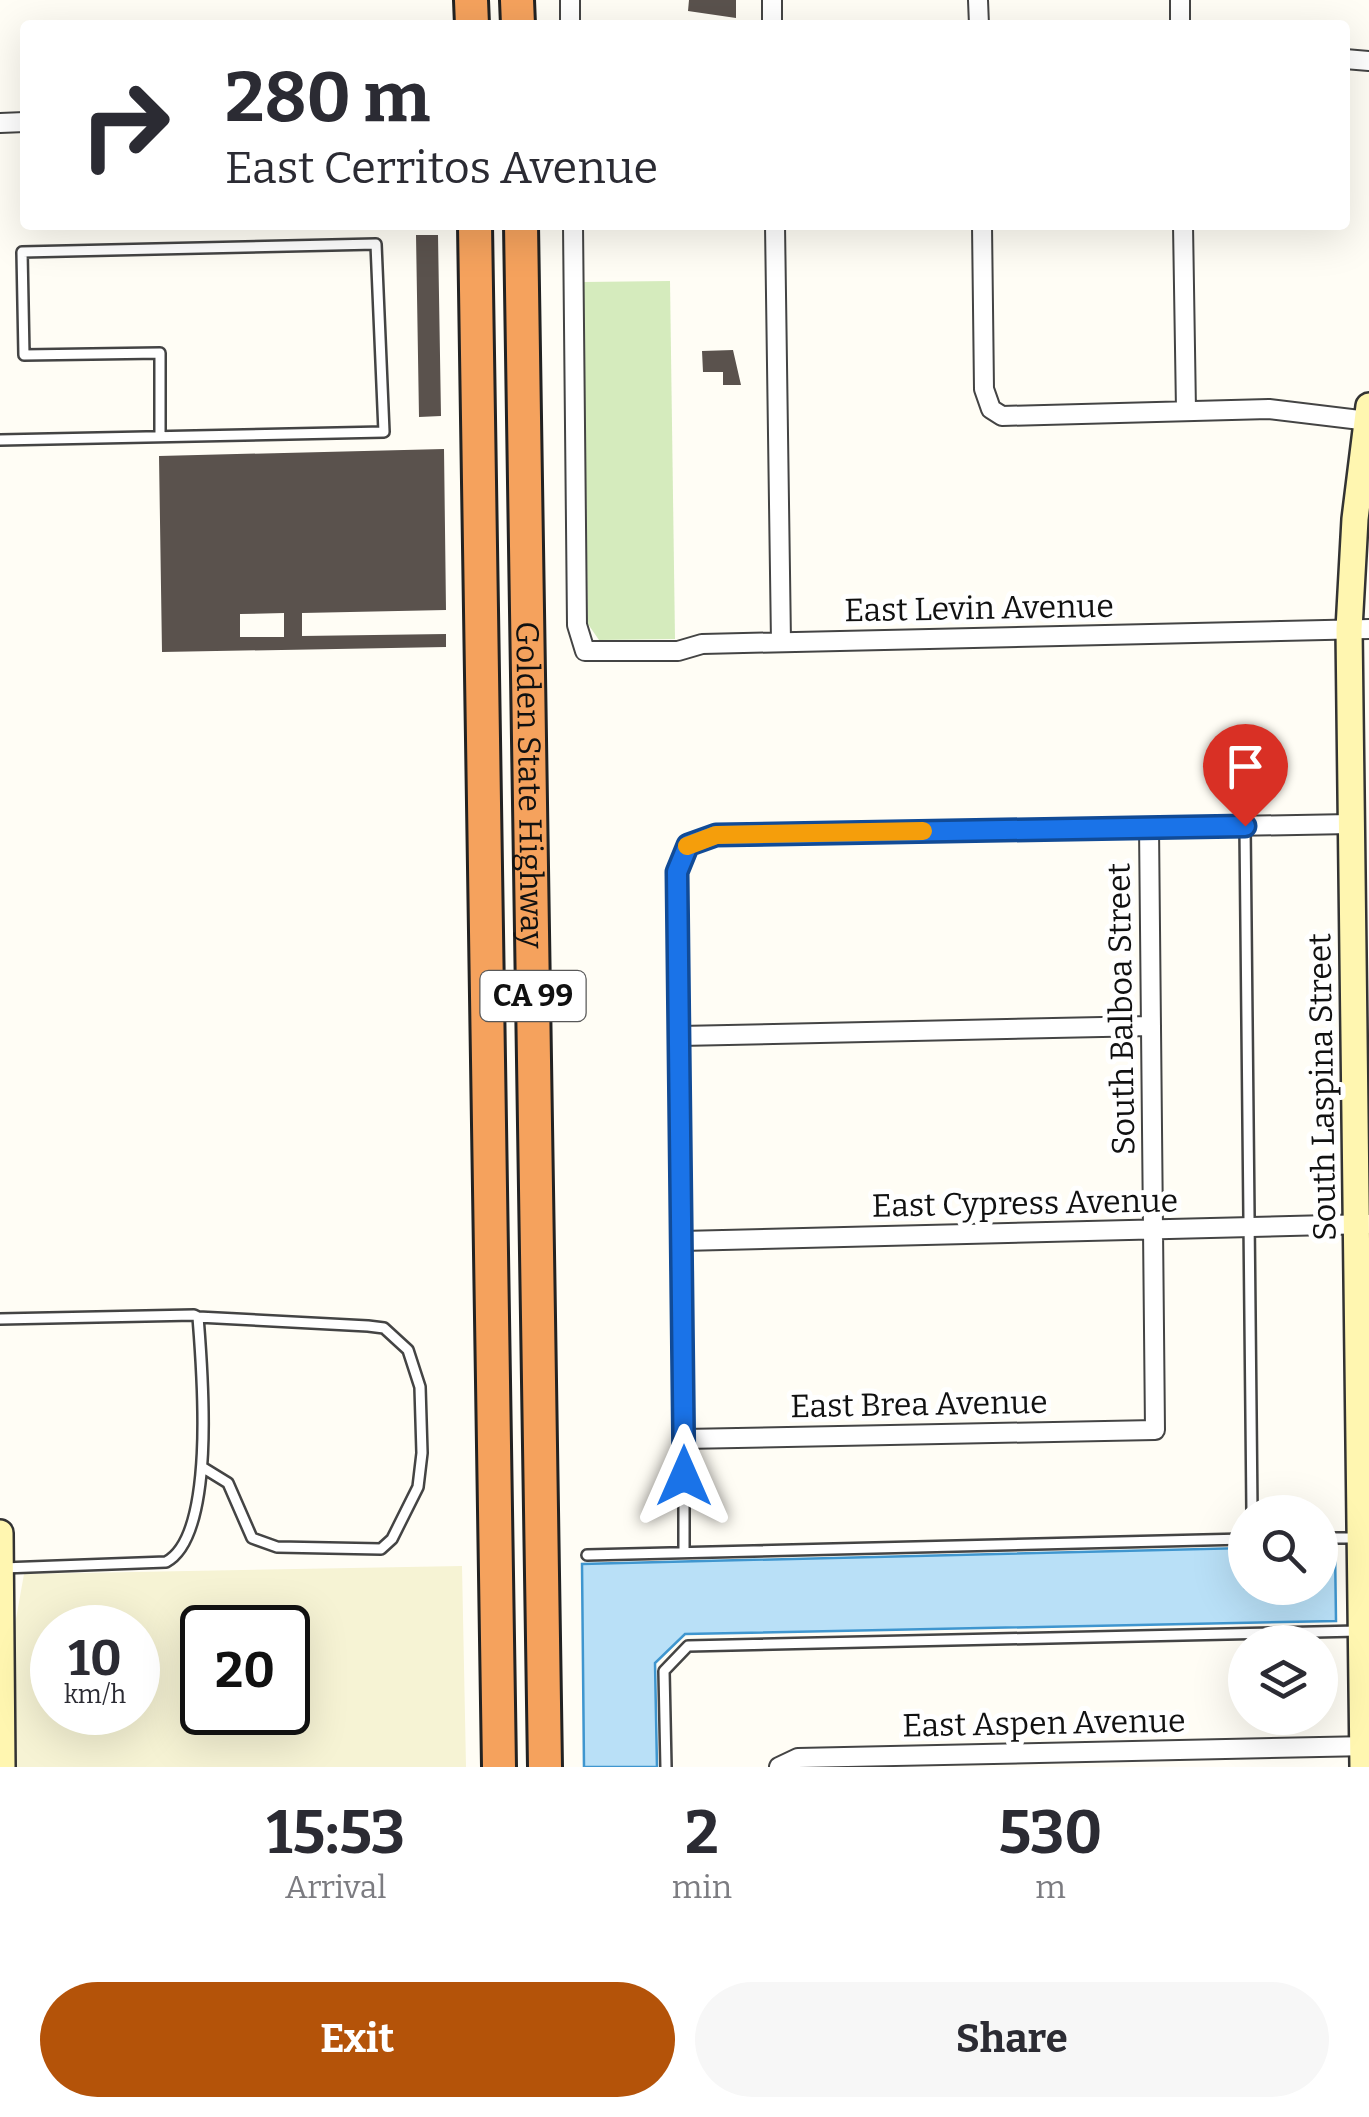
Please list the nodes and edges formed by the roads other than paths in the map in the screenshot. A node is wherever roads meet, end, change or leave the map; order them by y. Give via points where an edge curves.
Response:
1 (475, 230) edge
2 (521, 230) edge
3 (572, 230) edge
4 (775, 230) edge
5 (982, 230) edge
6 (1184, 230) edge
7 (1186, 410) junction
8 (1368, 416) edge
9 (160, 434) junction
10 (0, 440) edge
11 (1359, 629) edge
12 (781, 642) junction
13 (1352, 824) junction
14 (1245, 826) junction
15 (1149, 827) junction
16 (1151, 1026) junction
17 (680, 1036) junction
18 (1362, 1058) edge
19 (1363, 1224) edge
20 (1248, 1227) junction
21 (1153, 1230) junction
22 (682, 1241) junction
23 (198, 1317) junction
24 (0, 1319) edge
25 (1155, 1430) joint
26 (684, 1438) junction
27 (202, 1467) junction
28 (1252, 1495) edge
29 (0, 1533) edge
30 (1228, 1540) edge
31 (1338, 1541) edge
32 (1363, 1546) edge
33 (684, 1552) junction
34 (587, 1556) dead end
35 (0, 1568) edge
36 (1360, 1619) junction
37 (1, 1748) edge
38 (1365, 1753) edge
39 (1155, 1759) edge
40 (780, 1766) edge
41 (499, 1767) edge
42 (545, 1767) edge
43 (666, 1767) edge

1 - 41 highway, Golden State Highway / CA 99
2 - 42 highway, Golden State Highway / CA 99
3 - 12 street, East Levin Avenue via 580,644 592,654
4 - 12 street
5 - 7 street via 984,389 991,409 1017,417
6 - 7 street
7 - 8 street
8 - 11 street, South Laspina Street via 1355,518
9 - 9 lane via 384,432 376,244 22,252 24,355 160,353
9 - 10 lane
11 - 12 street, East Levin Avenue
11 - 13 street, South Laspina Street
13 - 14 street
13 - 18 street, South Laspina Street
14 - 15 street
14 - 20 lane
15 - 16 street, South Balboa Street
15 - 17 street via 716,835 688,845 677,872
16 - 17 street
16 - 21 street, South Balboa Street
17 - 22 street
18 - 19 street, South Laspina Street
19 - 20 street, East Cypress Avenue
19 - 32 street, South Laspina Street
20 - 21 street, East Cypress Avenue
20 - 28 lane
21 - 22 street, East Cypress Avenue
21 - 25 street, South Balboa Street
22 - 26 street
23 - 24 lane
23 - 27 lane via 206,1413
23 - 27 lane via 384,1328 408,1350 420,1388 422,1454 418,1487 381,1550 277,1547 252,1538 228,1483
25 - 26 street, East Brea Avenue
26 - 33 lane
27 - 35 lane via 188,1534 166,1562
29 - 35 street
30 - 33 lane
31 - 32 lane
32 - 36 street, South Laspina Street
33 - 34 lane
35 - 37 street
36 - 38 street, South Laspina Street
36 - 43 lane via 688,1646 664,1670
38 - 39 street, East Aspen Avenue
39 - 40 street, East Aspen Avenue via 798,1758

